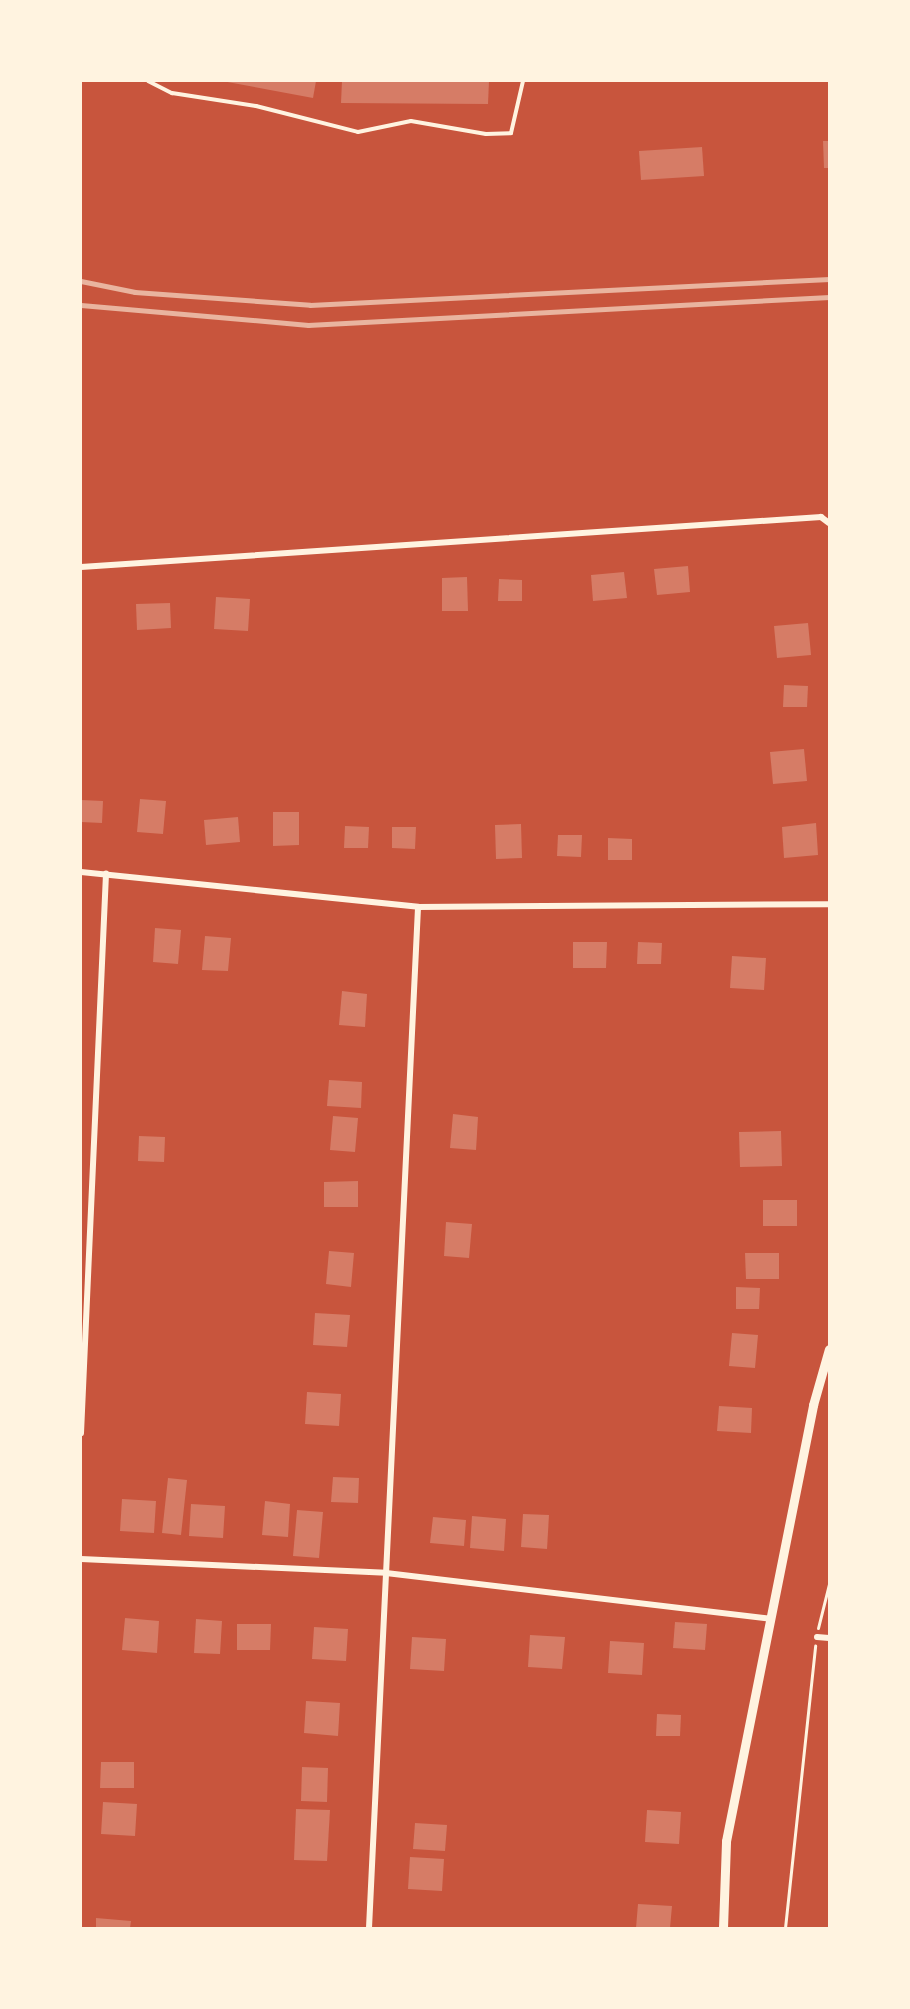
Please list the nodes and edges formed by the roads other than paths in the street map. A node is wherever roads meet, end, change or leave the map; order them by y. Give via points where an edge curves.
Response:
1 (148, 81) edge
2 (523, 81) edge
3 (829, 523) edge
4 (81, 567) edge
5 (81, 872) edge
6 (106, 874) junction
7 (829, 904) edge
8 (418, 907) junction
9 (829, 1349) edge
10 (81, 1433) edge
11 (81, 1559) edge
12 (386, 1573) junction
13 (770, 1619) junction
14 (817, 1637) road end
15 (829, 1638) edge
16 (369, 1928) edge
17 (723, 1928) edge

1 - 2 lane via 172,93 256,106 358,132 411,121 486,134 511,133
3 - 4 street via 821,517
5 - 6 street
6 - 8 street
6 - 10 street
7 - 8 street
8 - 12 street
9 - 13 street via 813,1405
11 - 12 street
12 - 13 street
12 - 16 street
13 - 17 street via 726,1841
14 - 15 street

